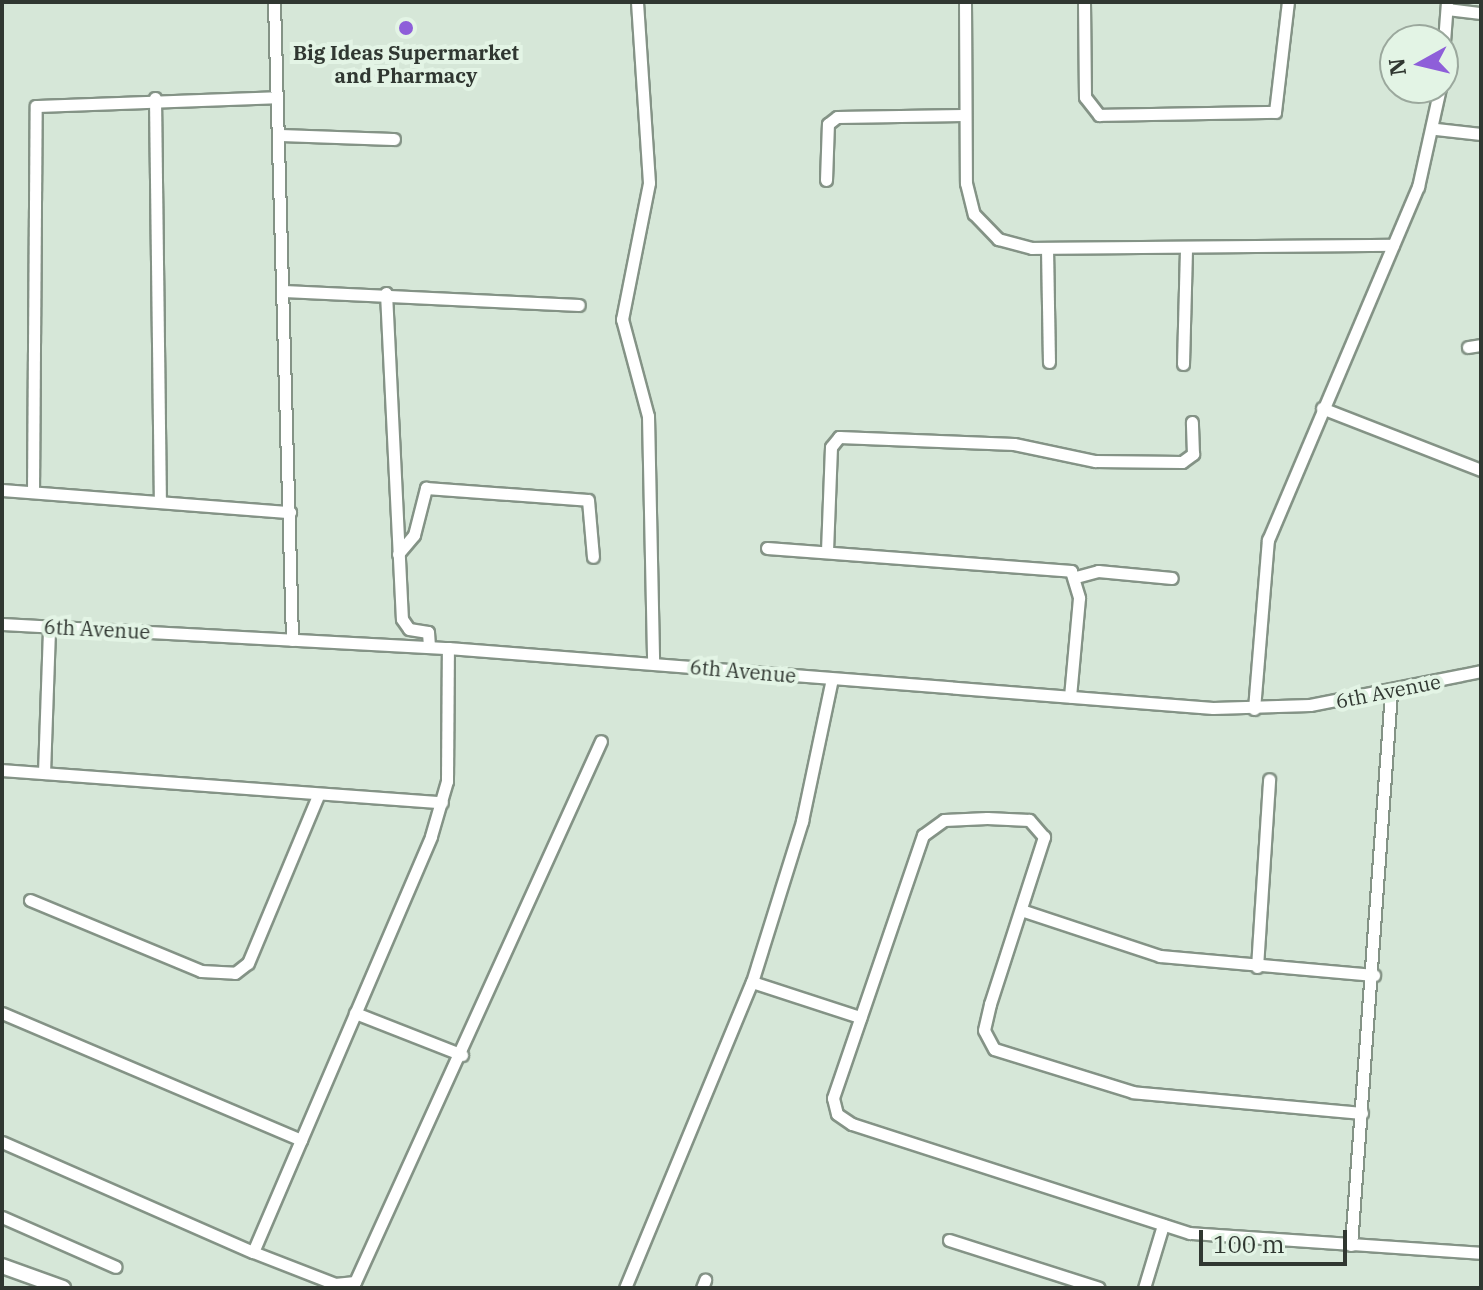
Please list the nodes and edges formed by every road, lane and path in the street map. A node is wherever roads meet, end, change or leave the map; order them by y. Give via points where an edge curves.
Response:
1 (274, 2) edge
2 (637, 2) edge
3 (965, 2) edge
4 (1084, 2) edge
5 (1288, 2) edge
6 (1447, 6) edge
7 (1481, 13) edge
8 (277, 97) junction
9 (155, 98) junction
10 (1438, 104) edge
11 (963, 115) junction
12 (1436, 129) junction
13 (1481, 134) edge
14 (279, 135) junction
15 (394, 139) dead end
16 (826, 180) dead end
17 (1393, 245) junction
18 (1047, 248) junction
19 (1186, 249) junction
20 (284, 291) junction
21 (386, 293) junction
22 (579, 305) dead end
23 (1481, 345) edge
24 (1468, 347) dead end
25 (1049, 362) dead end
26 (1183, 364) dead end
27 (1322, 408) junction
28 (1192, 422) dead end
29 (1481, 470) edge
30 (2, 490) edge
31 (33, 492) junction
32 (160, 502) junction
33 (290, 512) junction
34 (767, 548) dead end
35 (827, 551) junction
36 (398, 554) junction
37 (593, 557) dead end
38 (1076, 577) junction
39 (1172, 578) dead end
40 (2, 624) edge
41 (49, 627) junction
42 (292, 640) junction
43 (429, 646) junction
44 (448, 648) junction
45 (653, 663) junction
46 (1481, 671) edge
47 (832, 679) junction
48 (1391, 693) junction
49 (1070, 697) junction
50 (1254, 709) junction
51 (601, 741) dead end
52 (2, 770) edge
53 (44, 773) junction
54 (1269, 779) dead end
55 (318, 796) junction
56 (442, 802) junction
57 (30, 900) dead end
58 (1024, 911) junction
59 (1257, 967) junction
60 (1374, 975) junction
61 (752, 982) junction
62 (2, 1013) edge
63 (355, 1013) junction
64 (860, 1017) junction
65 (462, 1055) junction
66 (1362, 1113) junction
67 (301, 1140) junction
68 (2, 1142) edge
69 (2, 1217) edge
70 (1163, 1225) junction
71 (949, 1240) dead end
72 (1351, 1245) junction
73 (253, 1252) junction
74 (1481, 1253) edge
75 (2, 1266) edge
76 (116, 1267) dead end
77 (63, 1288) edge
78 (625, 1288) edge
79 (1099, 1288) edge
80 (1144, 1288) edge

1 - 8 street
2 - 45 street via 649,183 622,319 648,416
3 - 11 street
4 - 5 street via 1085,97 1099,115 1267,114 1278,109
6 - 7 street
8 - 9 street
8 - 14 street
9 - 31 street via 42,102 33,111
9 - 32 street
10 - 12 street
11 - 16 street via 837,117 828,124
11 - 18 street via 974,214 1006,243
12 - 13 street
12 - 17 street
14 - 15 street
14 - 20 street
17 - 19 street
17 - 27 street
18 - 19 street
18 - 25 street
19 - 26 street
20 - 21 street
20 - 33 street
21 - 22 street
21 - 36 street
23 - 24 street
27 - 29 street
27 - 50 street via 1268,540
28 - 35 street via 1193,454 1182,462 1095,461 1014,444 839,437 831,447
30 - 31 street
31 - 32 street
32 - 33 street
33 - 42 street
34 - 35 street
35 - 38 street via 1066,570
36 - 37 street via 414,535 426,488 588,500
36 - 43 street via 402,619 409,629 428,632
38 - 39 street via 1098,571
38 - 49 street
40 - 41 street, 6th Avenue
41 - 42 street, 6th Avenue
41 - 53 street
42 - 43 street, 6th Avenue
43 - 44 street, 6th Avenue
44 - 45 street, 6th Avenue
44 - 56 street
45 - 47 street, 6th Avenue
46 - 48 street, 6th Avenue
47 - 49 street, 6th Avenue
47 - 61 street via 802,821
48 - 50 street, 6th Avenue
48 - 60 street
49 - 50 street, 6th Avenue
51 - 65 street
52 - 53 street
53 - 55 street
54 - 59 street
55 - 56 street
55 - 57 street via 248,963 235,973 201,971
56 - 63 street
58 - 59 street via 1160,956
58 - 64 street via 1044,845 1038,824 987,818 930,827
58 - 66 street via 984,1030 994,1049 1133,1092
59 - 60 street
60 - 66 street
61 - 64 street
61 - 78 street
62 - 67 street
63 - 65 street
63 - 67 street
64 - 70 street via 833,1098 844,1120
65 - 73 street via 355,1282 335,1284
66 - 72 street
67 - 73 street
68 - 73 street
69 - 76 street
70 - 72 street via 1252,1242
70 - 80 street
71 - 79 street
72 - 74 street
75 - 77 main road

